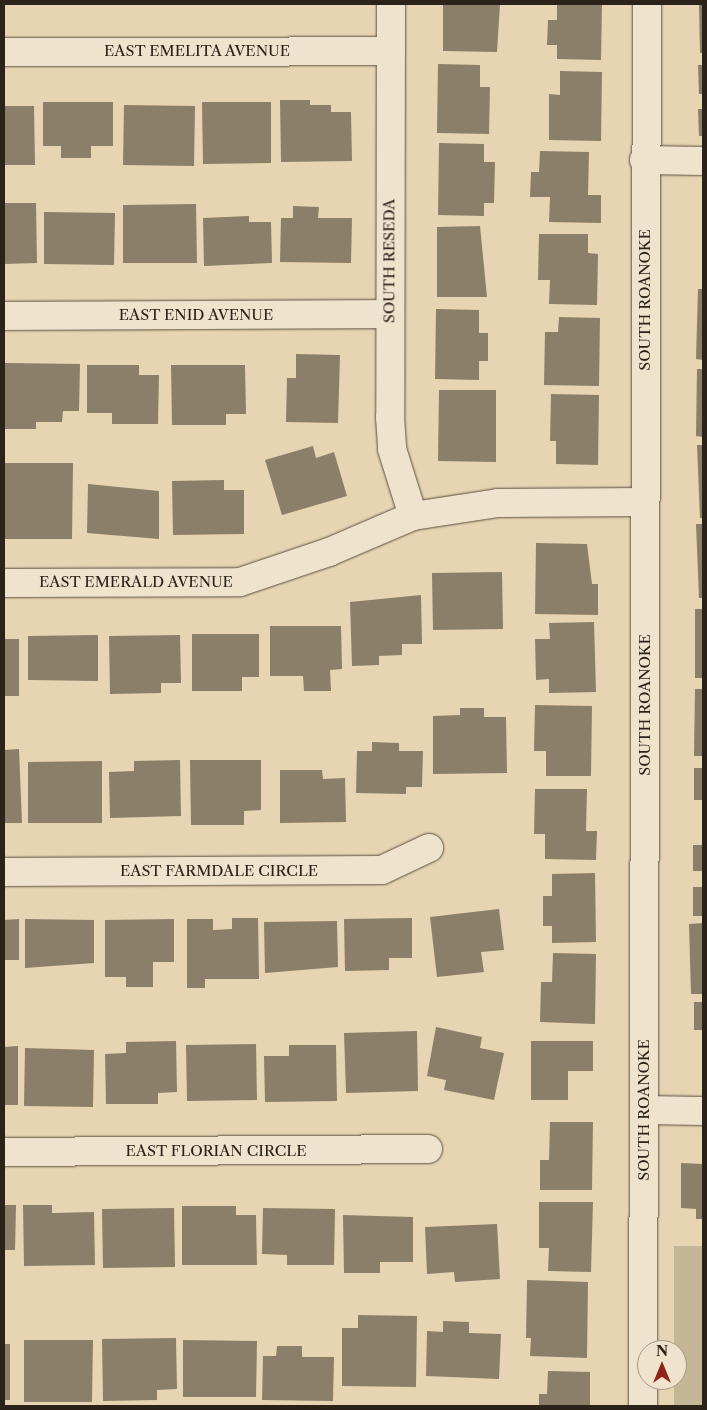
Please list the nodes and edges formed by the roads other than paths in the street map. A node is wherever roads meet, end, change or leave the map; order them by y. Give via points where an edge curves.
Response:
1 (391, 4) edge
2 (647, 4) edge
3 (390, 51) junction
4 (4, 52) edge
5 (644, 160) junction
6 (703, 161) edge
7 (388, 314) junction
8 (4, 316) edge
9 (645, 502) junction
10 (413, 516) junction
11 (4, 583) edge
12 (429, 848) dead end
13 (4, 872) edge
14 (644, 1110) junction
15 (703, 1111) edge
16 (428, 1149) dead end
17 (4, 1152) edge
18 (643, 1406) edge

1 - 3 street, SOUTH RESEDA
2 - 5 street, SOUTH ROANOKE
3 - 4 street, EAST EMELITA AVENUE
3 - 7 street, SOUTH RESEDA
5 - 6 street
5 - 9 street, SOUTH ROANOKE
7 - 8 street, EAST ENID AVENUE
7 - 10 street, SOUTH RESEDA via 392,449
9 - 10 street, EAST EMERALD AVENUE via 498,503
9 - 14 street, SOUTH ROANOKE
10 - 11 street, EAST EMERALD AVENUE via 329,552 240,582
12 - 13 street, EAST FARMDALE CIRCLE via 382,870
14 - 15 street
14 - 18 street, SOUTH ROANOKE
16 - 17 street, EAST FLORIAN CIRCLE

